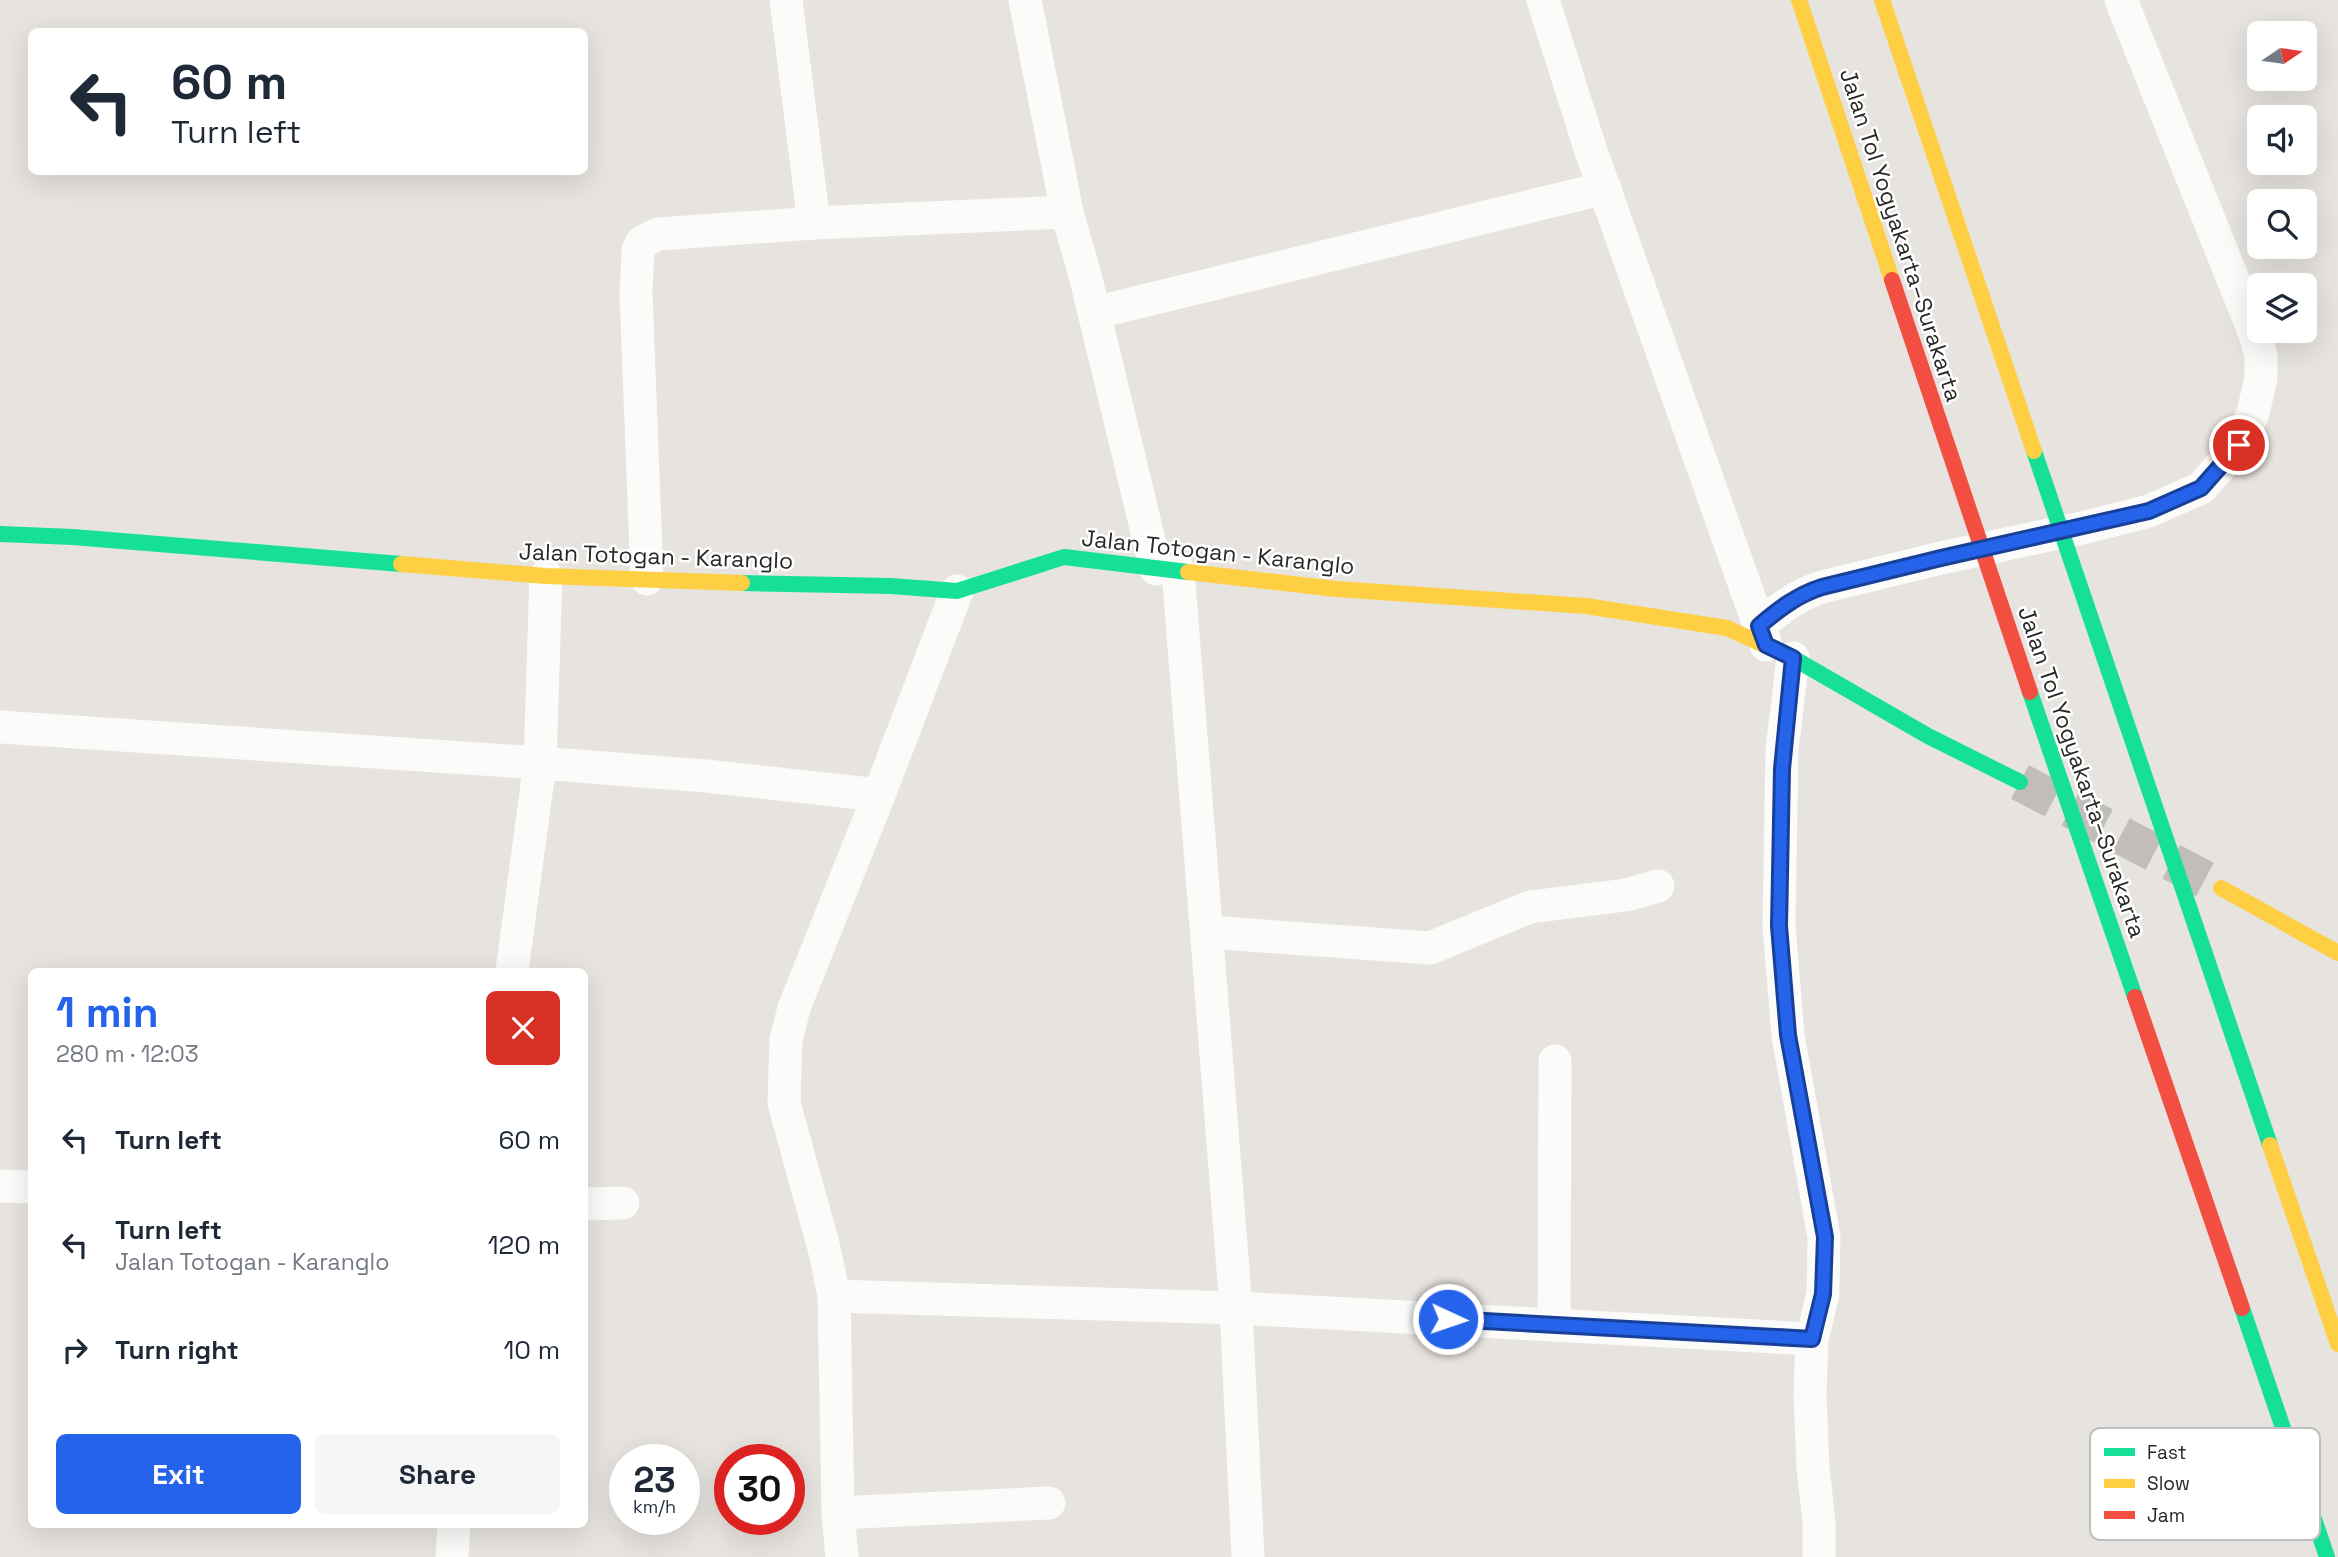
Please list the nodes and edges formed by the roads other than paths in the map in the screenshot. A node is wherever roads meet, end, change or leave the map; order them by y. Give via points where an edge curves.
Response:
1 (786, 0) edge
2 (1024, 0) edge
3 (1543, 0) edge
4 (1799, 0) edge
5 (1882, 0) edge
6 (2121, 0) edge
7 (1605, 188) junction
8 (1067, 212) junction
9 (814, 223) junction
10 (1094, 313) junction
11 (0, 534) edge
12 (1167, 569) junction
13 (546, 576) junction
14 (647, 579) junction
15 (957, 591) junction
16 (1773, 643) junction
17 (0, 727) edge
18 (541, 763) junction
19 (2020, 782) tunnel mouth
20 (879, 795) junction
21 (1658, 886) dead end
22 (2221, 888) tunnel mouth
23 (1207, 932) junction
24 (2338, 953) edge
25 (512, 968) edge
26 (1555, 1060) dead end
27 (0, 1186) edge
28 (28, 1187) edge
29 (623, 1203) dead end
30 (588, 1204) edge
31 (834, 1296) junction
32 (1236, 1308) junction
33 (1555, 1325) junction
34 (1812, 1339) junction
35 (2338, 1344) edge
36 (2283, 1428) edge
37 (1049, 1503) dead end
38 (838, 1513) junction
39 (454, 1528) edge
40 (2320, 1537) edge
41 (452, 1557) edge
42 (842, 1557) edge
43 (1248, 1557) edge
44 (1819, 1557) edge
45 (2327, 1557) edge

1 - 9 street
2 - 8 street
3 - 7 street
4 - 36 main road, Jalan Tol Yogyakarta–Surakarta
5 - 35 main road
6 - 16 street via 2255,334 2261,379 2239,445 2201,488 2149,511 1803,593 1788,601
7 - 10 street
7 - 16 street
8 - 9 street
8 - 10 street
9 - 14 street via 658,234 638,250
10 - 12 street
11 - 13 main road, Jalan Totogan - Karanglo
12 - 15 main road, Jalan Totogan - Karanglo via 1064,557
12 - 16 main road, Jalan Totogan - Karanglo via 1336,589 1586,607 1727,628
12 - 23 street
13 - 14 main road, Jalan Totogan - Karanglo
13 - 18 street
14 - 15 main road, Jalan Totogan - Karanglo
15 - 20 street
16 - 19 main road, Jalan Totogan - Karanglo via 1928,736
16 - 34 street via 1781,775 1779,926 1788,1035 1825,1237 1823,1294
17 - 18 street
18 - 20 street
18 - 25 street
20 - 31 street via 794,1008 786,1040 785,1103
21 - 23 street via 1626,895 1530,906 1430,948
22 - 24 main road
23 - 32 street
26 - 33 street
27 - 28 street
29 - 30 street
31 - 32 street
31 - 38 street
32 - 33 street
32 - 43 street
33 - 34 street
34 - 44 street via 1811,1427
37 - 38 street
38 - 42 street
39 - 41 street
40 - 45 main road, Jalan Tol Yogyakarta–Surakarta

